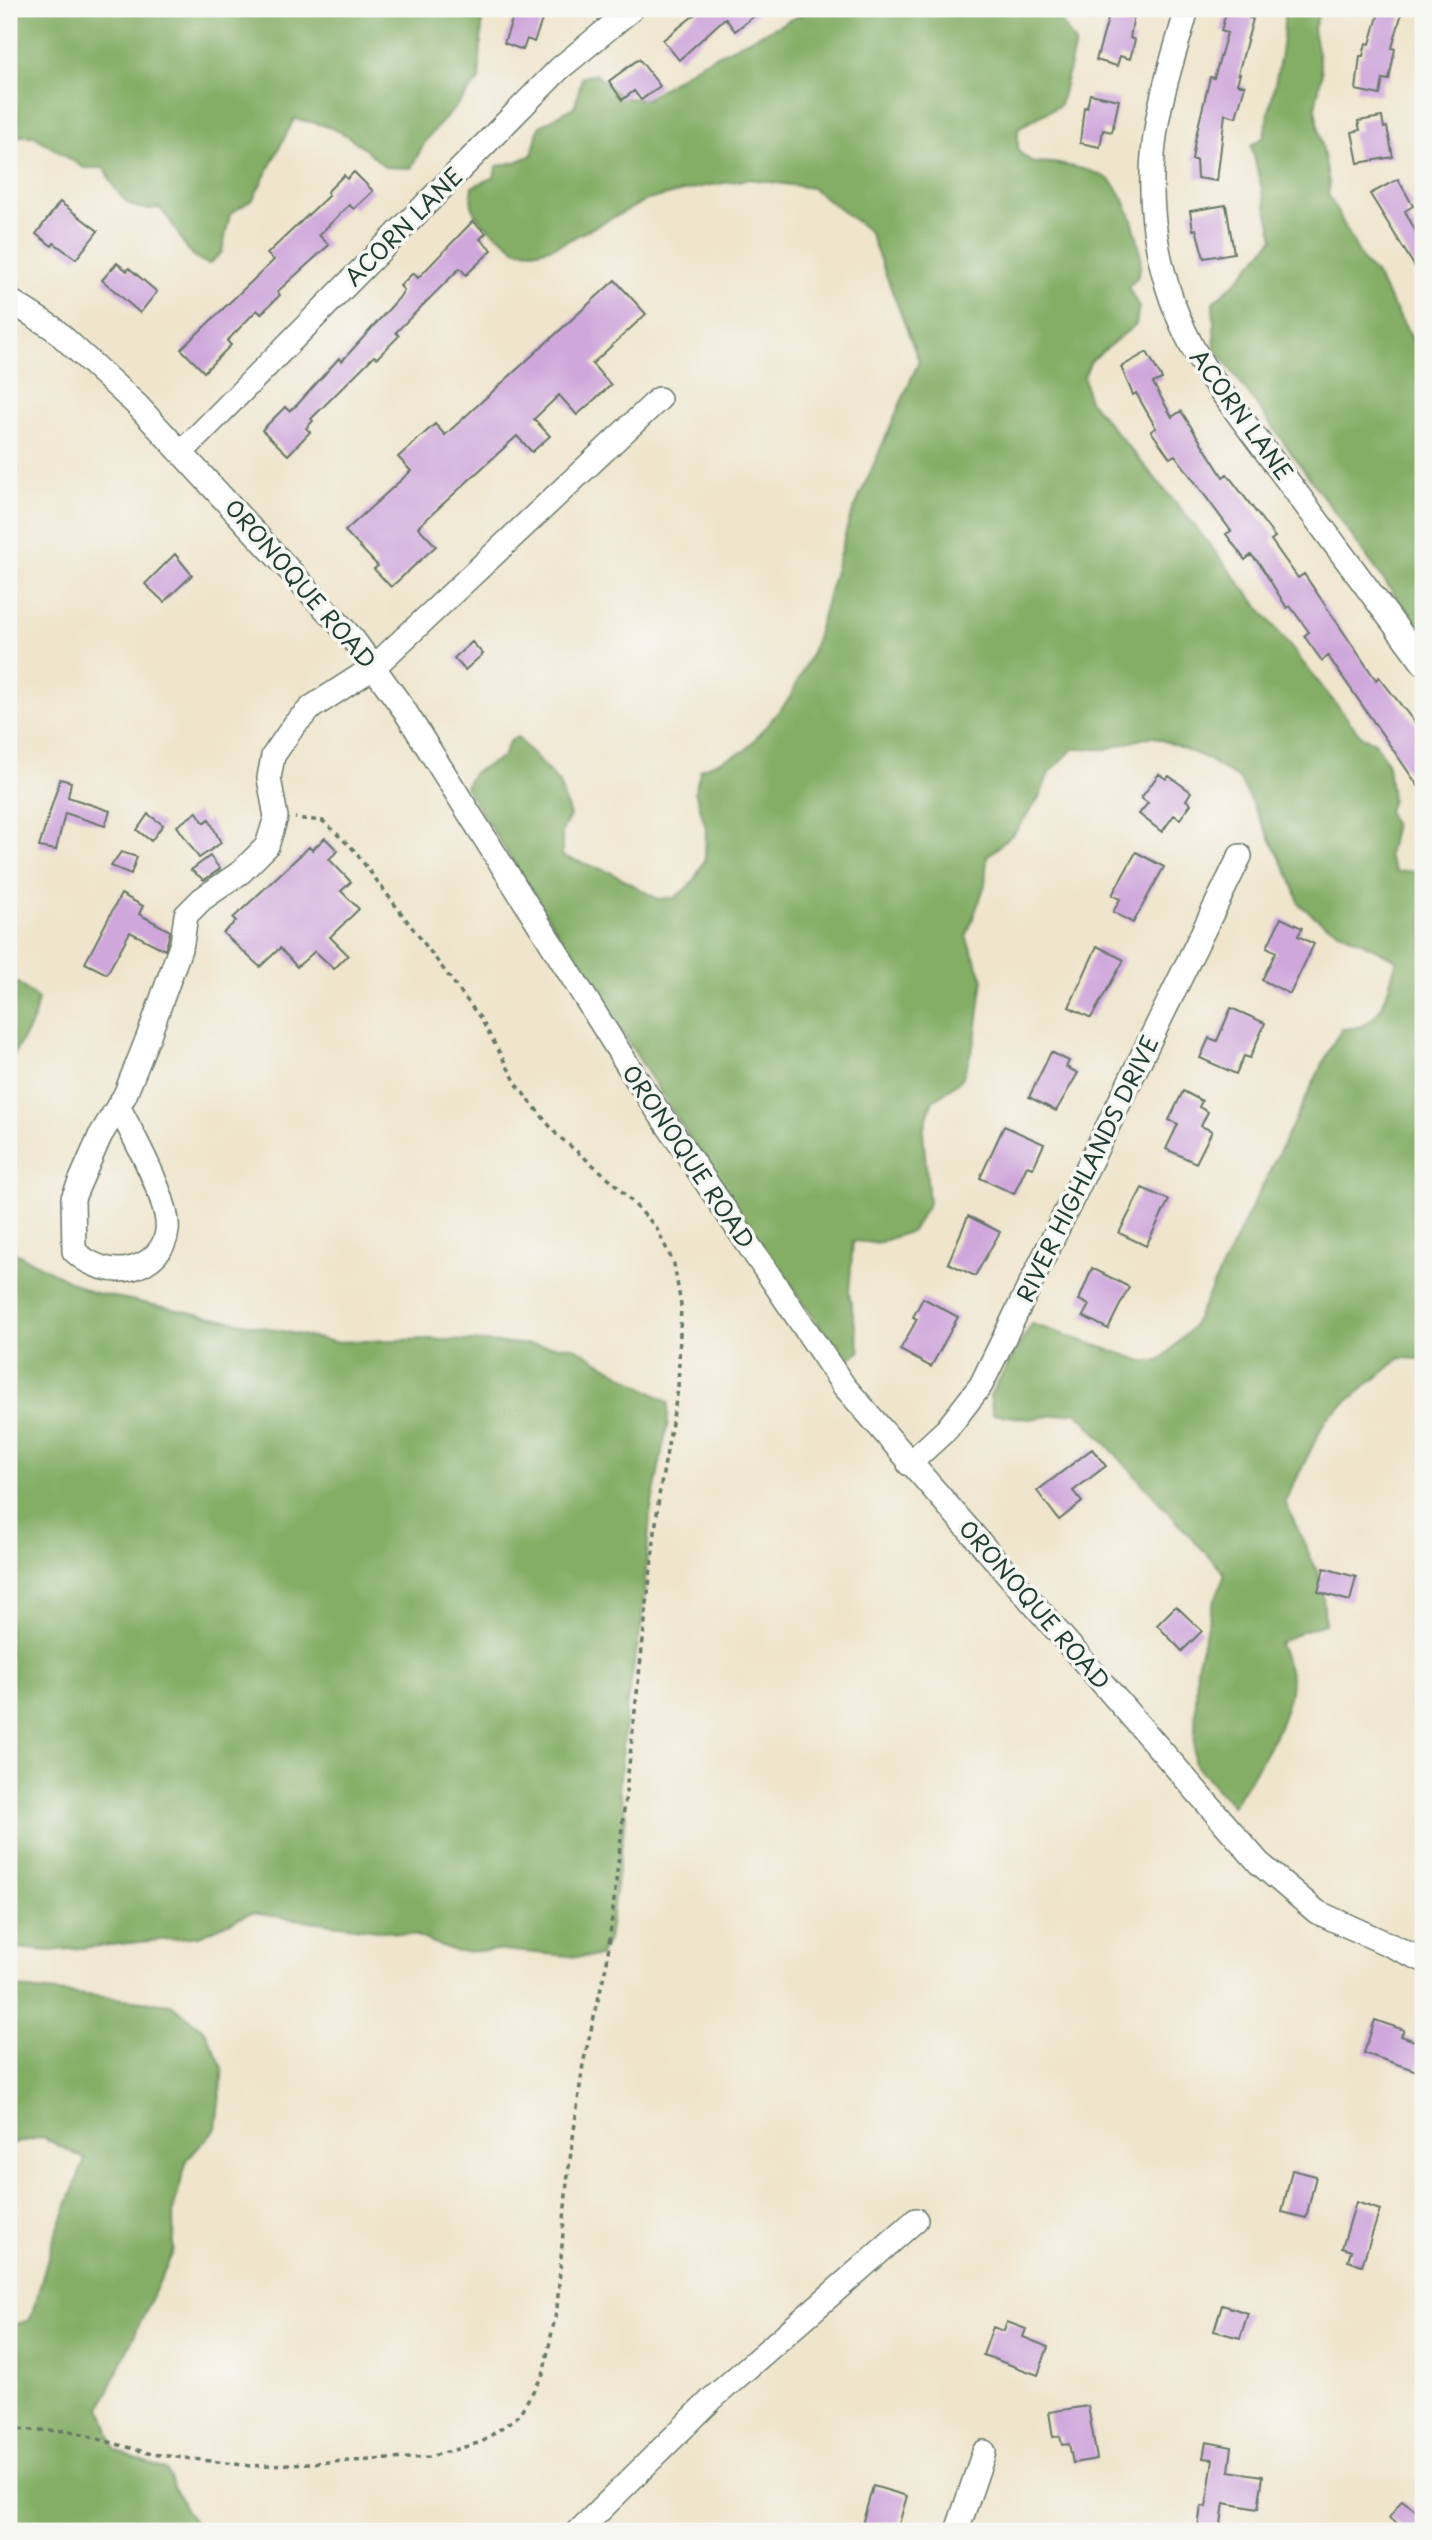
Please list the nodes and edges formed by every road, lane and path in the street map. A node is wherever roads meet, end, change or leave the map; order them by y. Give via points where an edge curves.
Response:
1 (1187, 9) edge
2 (620, 12) edge
3 (9, 300) edge
4 (659, 399) dead end
5 (182, 452) junction
6 (1423, 663) edge
7 (374, 667) junction
8 (276, 817) junction
9 (1240, 856) dead end
10 (118, 1106) junction
11 (909, 1464) junction
12 (1423, 1960) edge
13 (916, 2220) dead end
14 (9, 2429) edge
15 (984, 2452) dead end
16 (579, 2531) edge
17 (957, 2531) edge

1 - 6 street, ACORN LANE via 1157,121 1151,175 1154,227 1171,302 1209,375
2 - 5 street, ACORN LANE
3 - 5 street, ORONOQUE ROAD via 74,346
4 - 7 street
5 - 7 street, ORONOQUE ROAD via 341,624
7 - 8 street via 312,707 273,756 269,778
7 - 11 street, ORONOQUE ROAD via 667,1126 844,1386
8 - 10 street via 267,846 186,915 182,943
8 - 14 path via 323,821 353,849 481,1019 519,1088 558,1135 656,1227 674,1264 681,1304 678,1389 659,1496 607,1962 576,2116 557,2308 542,2375 518,2416 482,2442 429,2457 251,2466 152,2454 70,2431
9 - 11 street, RIVER HIGHLANDS DRIVE via 981,1385 947,1429
10 - 10 street via 73,1198 71,1228 74,1251 84,1260 117,1272 155,1257 167,1230 158,1192
11 - 12 street, ORONOQUE ROAD via 1259,1863 1317,1912
13 - 16 street via 713,2398
15 - 17 street

